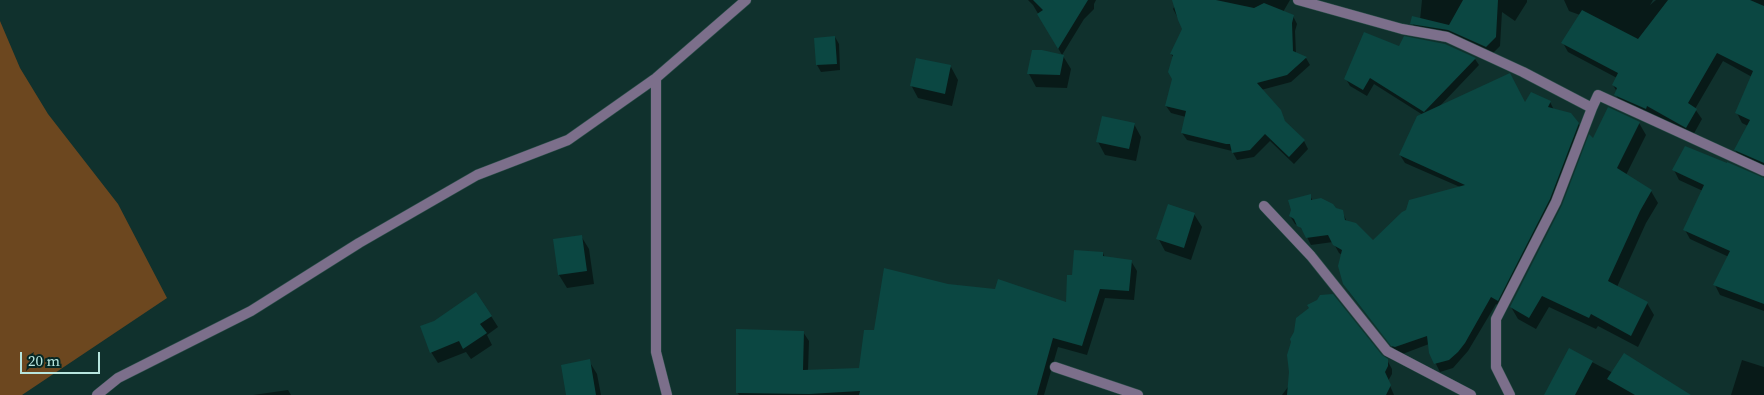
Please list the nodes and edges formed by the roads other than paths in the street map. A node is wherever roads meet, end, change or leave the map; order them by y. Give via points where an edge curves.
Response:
1 (746, 0) edge
2 (1298, 0) edge
3 (656, 78) junction
4 (1592, 108) junction
5 (1764, 171) edge
6 (1264, 206) dead end
7 (1056, 367) dead end
8 (97, 395) edge
9 (667, 395) edge
10 (1138, 395) edge
11 (1472, 395) edge
12 (1510, 395) edge

1 - 3 street
2 - 4 street via 1402,29 1447,37
3 - 8 street via 568,140 477,175 358,243 250,311 118,378
3 - 9 street via 656,352
4 - 5 street via 1598,94
4 - 12 street via 1556,202 1496,318 1496,367
6 - 11 street via 1310,256 1387,351
7 - 10 street

